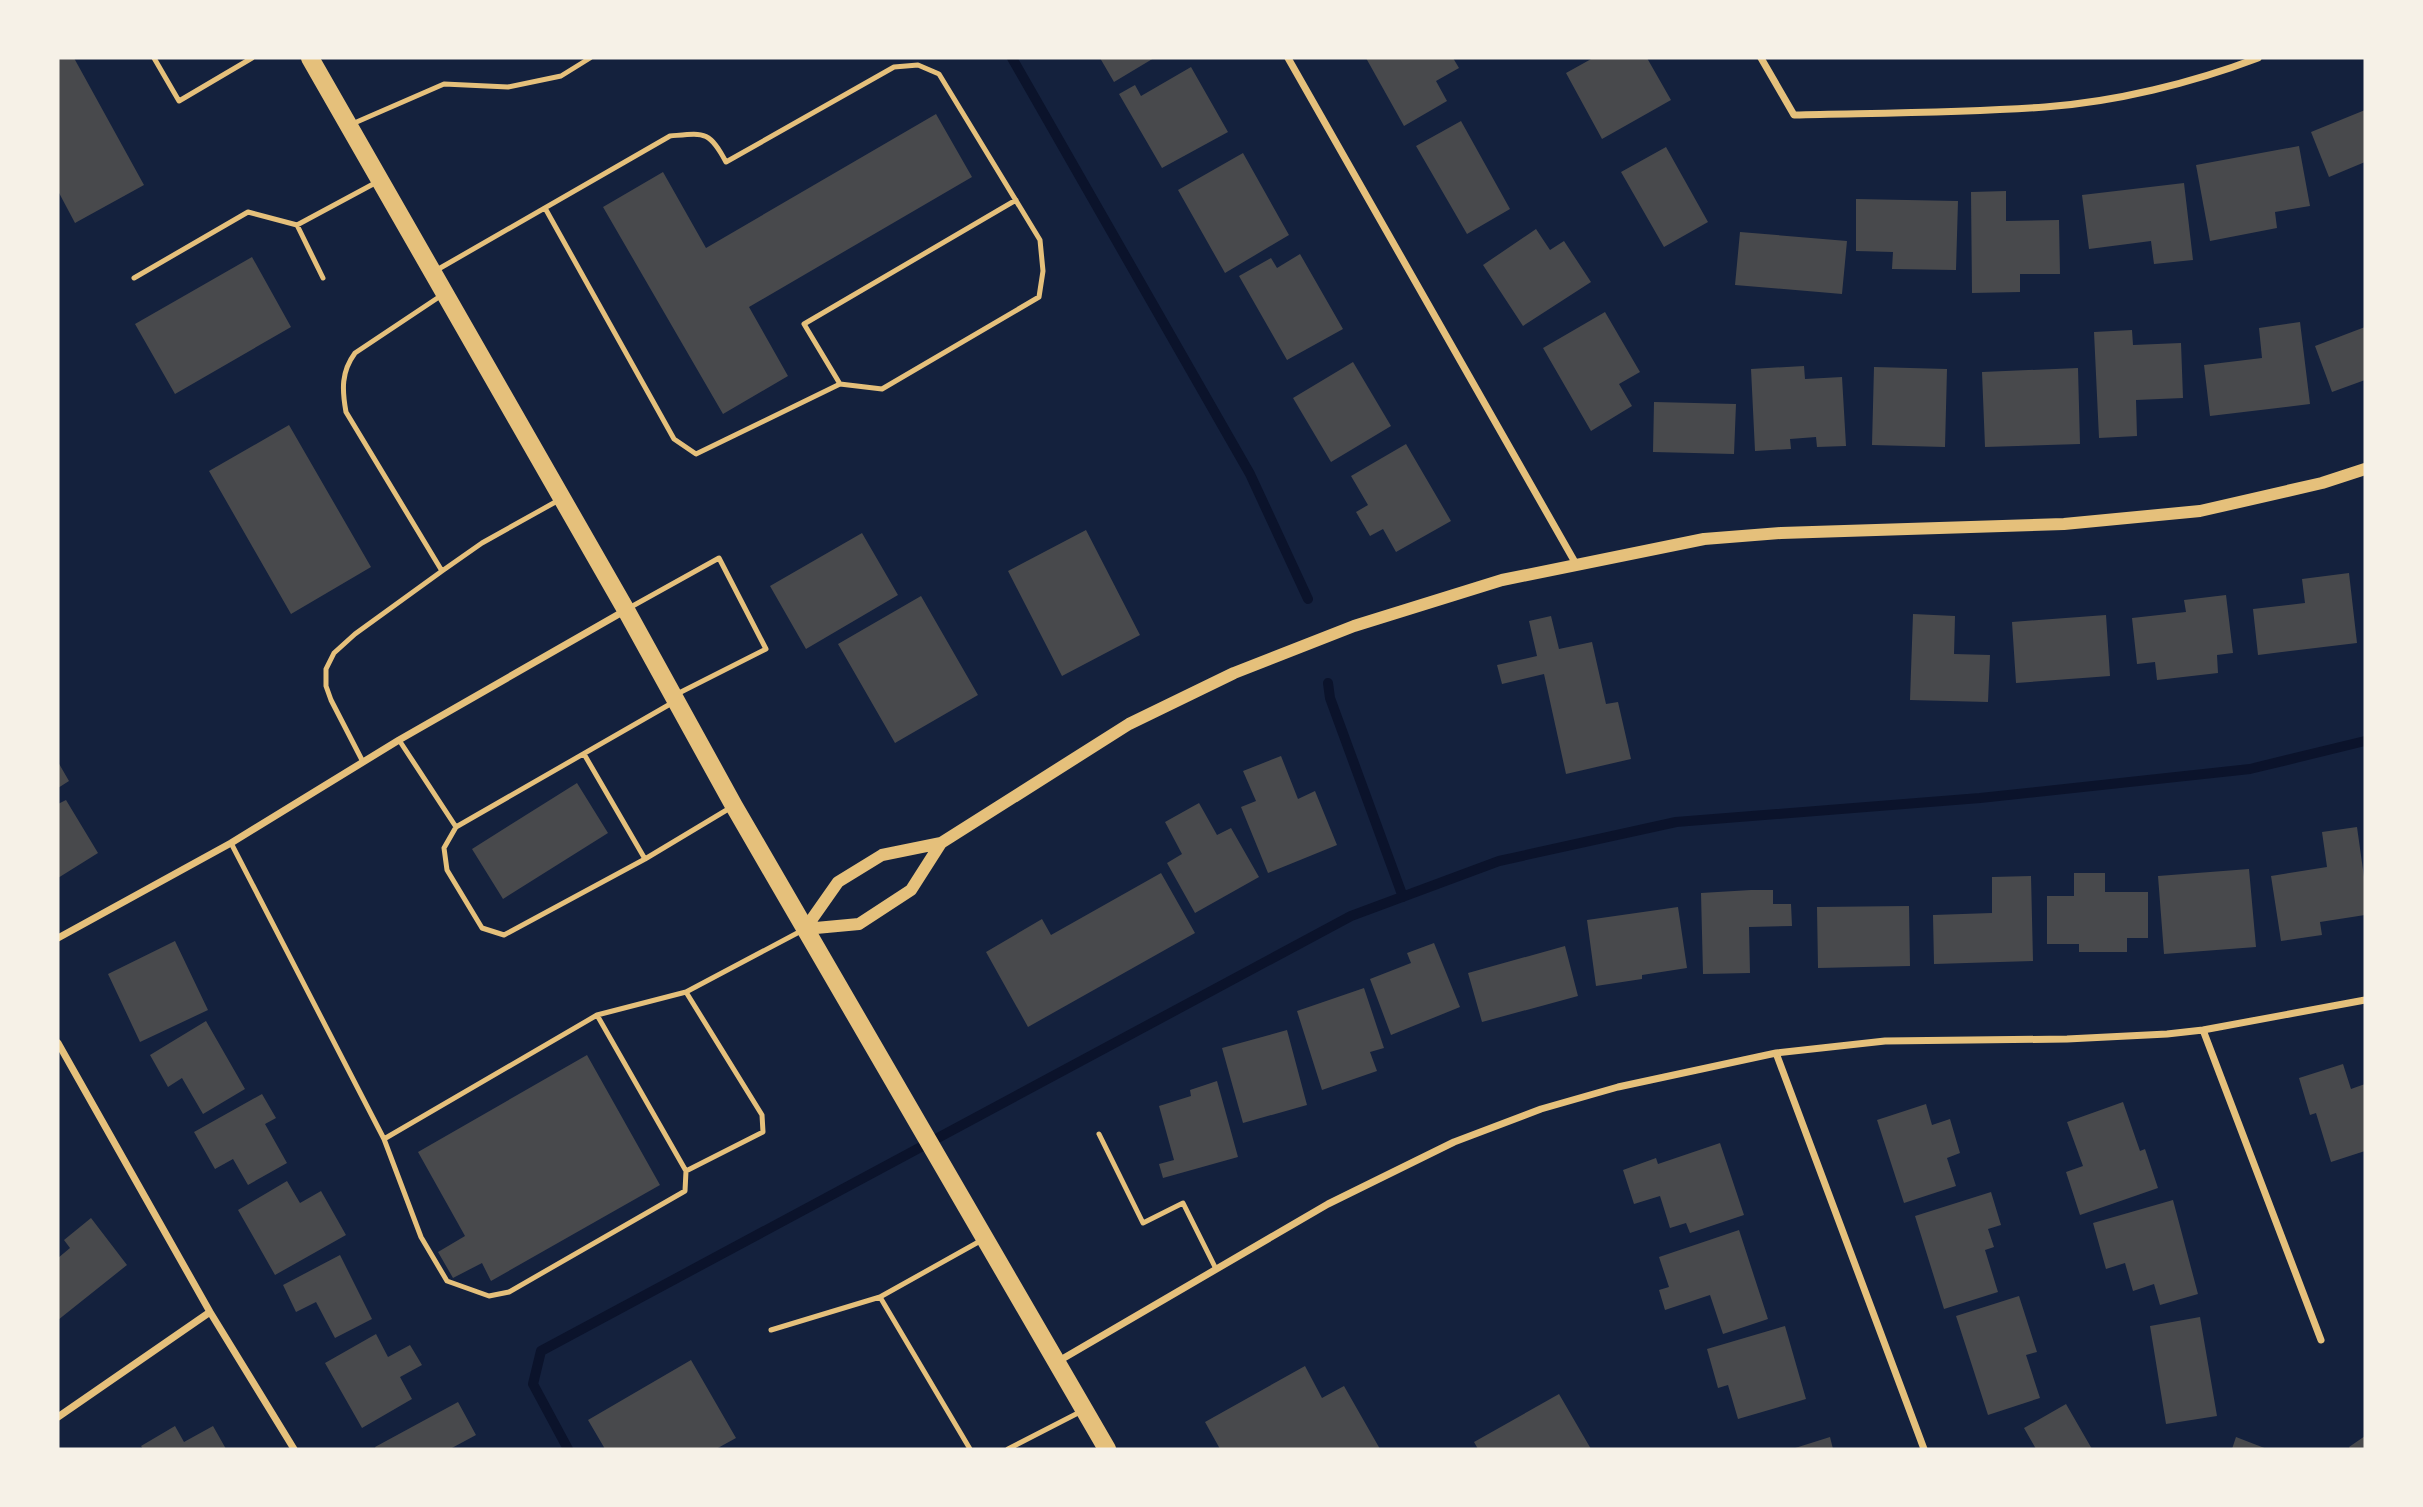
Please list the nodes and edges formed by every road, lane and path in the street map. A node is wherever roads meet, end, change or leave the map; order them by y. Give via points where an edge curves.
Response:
1 (154, 58) edge
2 (253, 58) edge
3 (310, 58) edge
4 (590, 58) edge
5 (1287, 58) edge
6 (1761, 58) edge
7 (2258, 58) edge
8 (349, 125) junction
9 (380, 181) junction
10 (1016, 200) junction
11 (545, 208) junction
12 (297, 225) junction
13 (433, 272) junction
14 (134, 278) dead end
15 (323, 278) dead end
16 (445, 293) junction
17 (840, 384) junction
18 (2365, 468) edge
19 (562, 498) junction
20 (1576, 564) junction
21 (442, 571) junction
22 (626, 610) junction
23 (673, 699) junction
24 (399, 740) junction
25 (584, 754) junction
26 (363, 762) junction
27 (734, 806) junction
28 (456, 827) junction
29 (231, 843) junction
30 (941, 843) junction
31 (645, 859) junction
32 (805, 929) junction
33 (58, 938) edge
34 (686, 992) junction
35 (2365, 1000) edge
36 (597, 1015) junction
37 (2203, 1030) junction
38 (58, 1043) edge
39 (1776, 1054) junction
40 (1100, 1134) dead end
41 (384, 1139) junction
42 (687, 1171) junction
43 (984, 1239) junction
44 (1216, 1269) junction
45 (880, 1297) junction
46 (210, 1312) junction
47 (771, 1330) dead end
48 (2320, 1340) dead end
49 (1055, 1362) junction
50 (1084, 1410) junction
51 (58, 1417) edge
52 (294, 1449) edge
53 (970, 1449) edge
54 (1008, 1449) edge
55 (1107, 1449) edge
56 (1924, 1449) edge

1 - 2 lane via 179,101
3 - 8 main road
4 - 8 lane via 561,76 508,87 444,84
5 - 20 street
6 - 7 street via 1794,115 2047,107 2138,93
8 - 9 main road
9 - 12 lane
9 - 13 main road
10 - 11 lane via 939,74 918,65 894,66 726,162 715,142 699,134 670,136
10 - 17 lane via 804,324
10 - 17 lane via 1040,240 1043,271 1039,298 882,389
11 - 13 lane
11 - 17 lane via 674,439 696,454
12 - 14 lane via 248,212
12 - 15 lane
13 - 16 main road
16 - 19 main road
16 - 21 lane via 355,353 343,382 346,412
18 - 20 street via 2322,483 2200,511 2064,524 1703,539
19 - 21 lane
19 - 22 main road
20 - 30 street via 1502,580 1354,626 1234,673 1129,724
21 - 26 lane via 355,634 334,653 326,669 331,700
22 - 23 main road
22 - 23 lane via 719,558 766,649
22 - 24 street
23 - 25 lane
23 - 27 main road
24 - 26 street
24 - 28 lane
25 - 28 lane
25 - 31 lane
26 - 29 street
27 - 31 lane
27 - 32 main road
28 - 31 lane via 444,848 447,870 482,928 504,936
29 - 33 street
29 - 41 lane
30 - 32 street via 882,855 844,878
30 - 32 street via 911,890 859,924
32 - 34 lane
32 - 43 main road
34 - 36 lane
34 - 42 lane via 762,1115 763,1132
35 - 37 street
36 - 41 lane
36 - 42 lane
37 - 39 street via 2067,1039 1885,1041
37 - 48 street
38 - 46 street
39 - 44 street via 1618,1087 1541,1109 1454,1142 1328,1204
39 - 56 street
40 - 44 lane via 1143,1223 1183,1203
41 - 42 lane via 421,1237 447,1281 489,1296 509,1292 685,1191
43 - 45 lane
43 - 49 main road
44 - 49 street
45 - 47 lane
45 - 53 lane
46 - 51 street
46 - 52 street
49 - 50 main road
50 - 54 lane
50 - 55 main road

